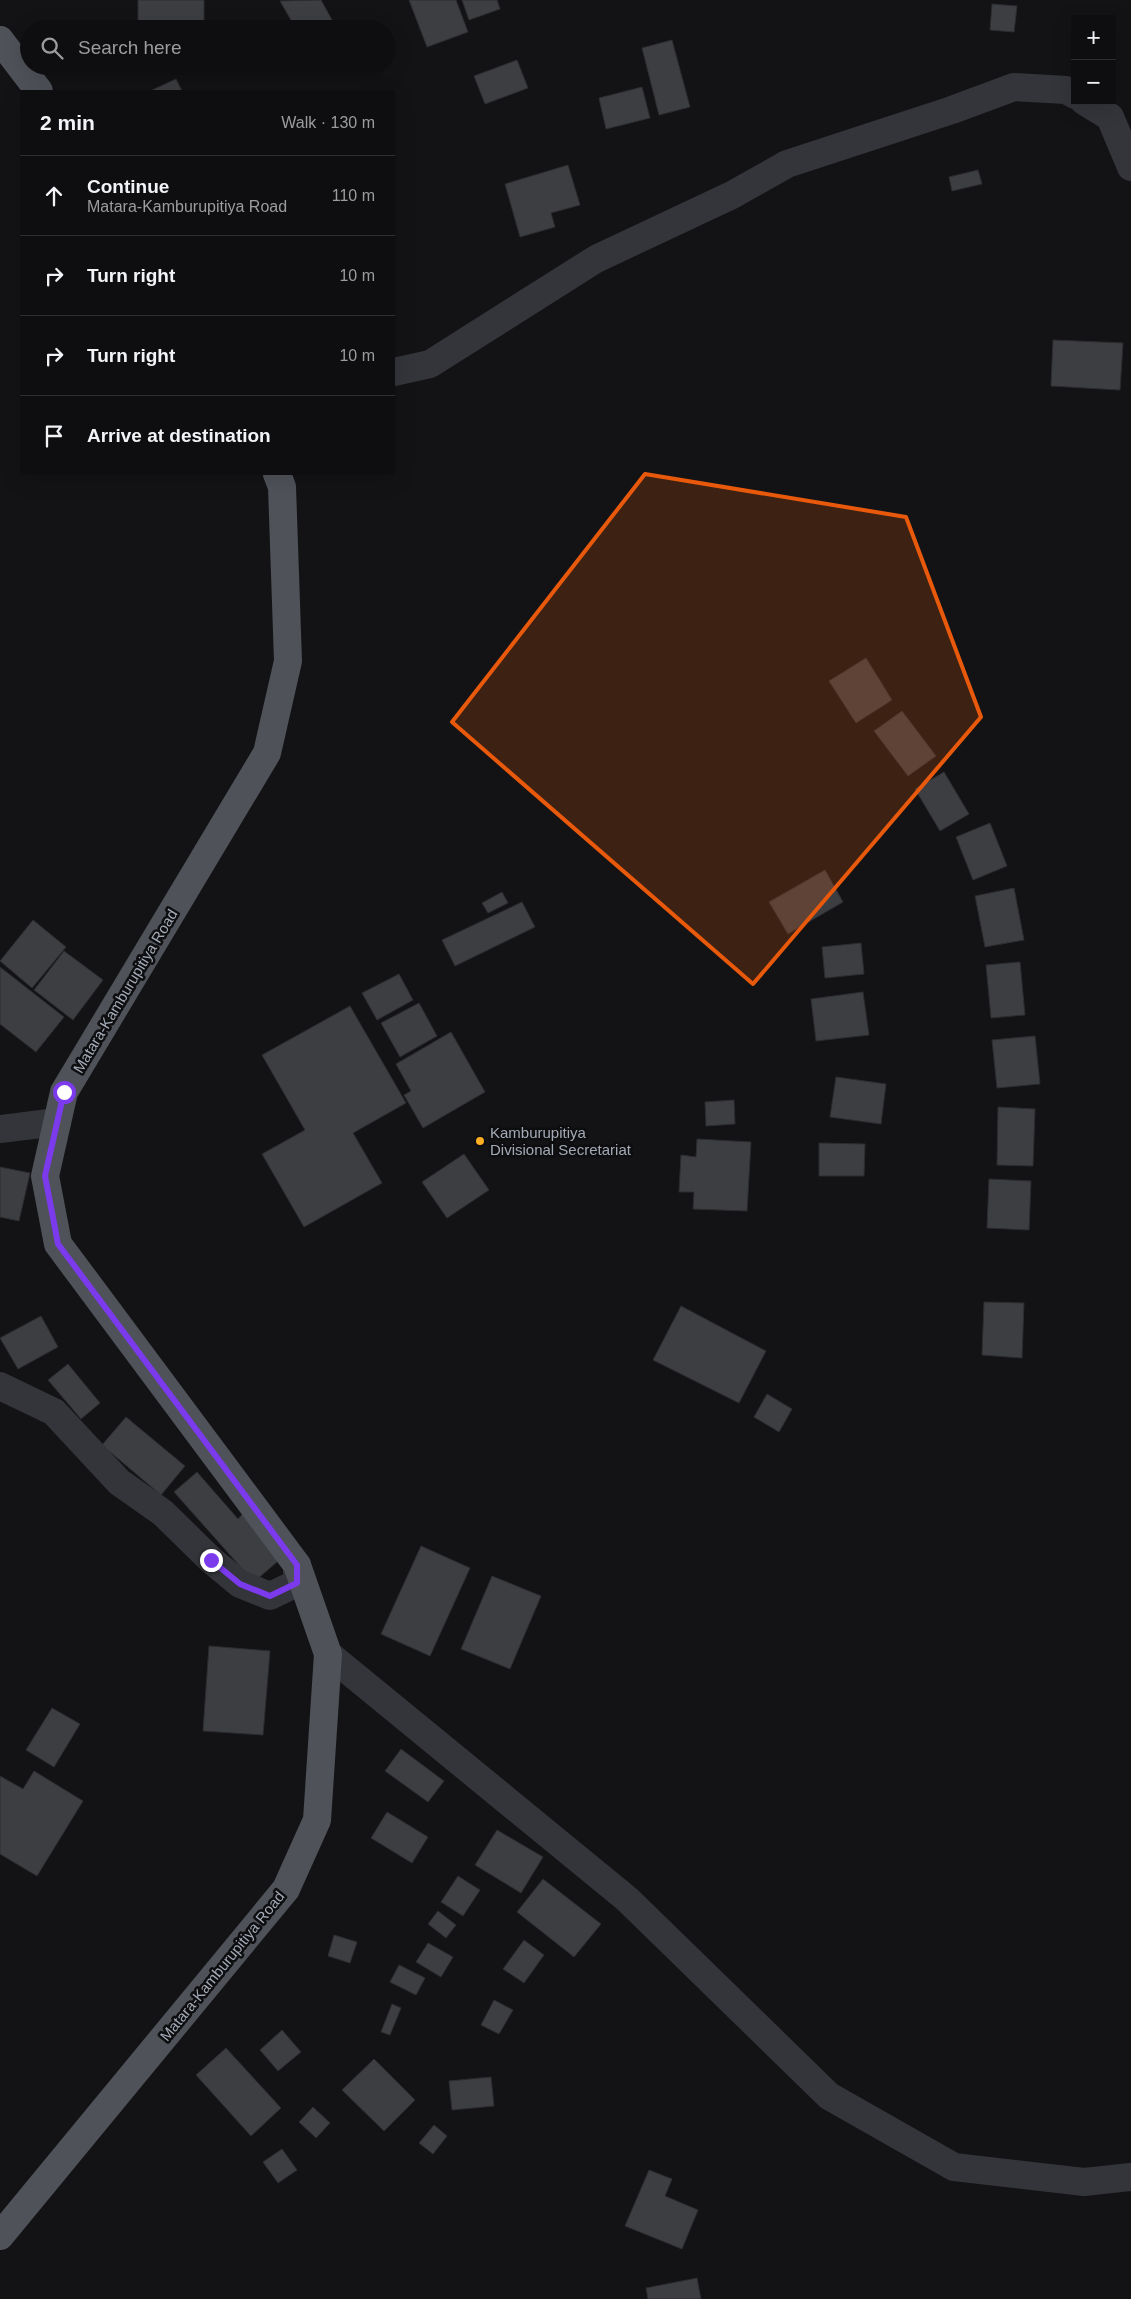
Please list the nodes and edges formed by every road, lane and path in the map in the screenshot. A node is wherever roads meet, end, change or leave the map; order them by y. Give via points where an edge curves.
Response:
1 (0, 40) edge
2 (20, 66) edge
3 (27, 75) edge
4 (38, 90) edge
5 (1071, 93) edge
6 (1090, 105) edge
7 (1131, 167) edge
8 (395, 372) edge
9 (277, 475) edge
10 (57, 1122) junction
11 (0, 1129) edge
12 (0, 1386) edge
13 (297, 1565) junction
14 (328, 1654) junction
15 (1131, 2177) edge
16 (0, 2236) edge

1 - 2 main road
3 - 4 main road
5 - 8 street via 1014,87 787,164 732,195 596,258 430,364
6 - 7 street via 1110,118
9 - 10 main road, Matara-Kamburupitiya Road via 282,487 288,661 267,753 64,1092
10 - 11 street
10 - 13 main road, Matara-Kamburupitiya Road via 45,1176 58,1244
12 - 13 street via 54,1412 119,1482 164,1513 240,1584 270,1596 297,1583
13 - 14 main road, Matara-Kamburupitiya Road
14 - 15 street via 627,1899 829,2096 954,2167 1084,2182
14 - 16 main road, Matara-Kamburupitiya Road via 317,1820 286,1889

